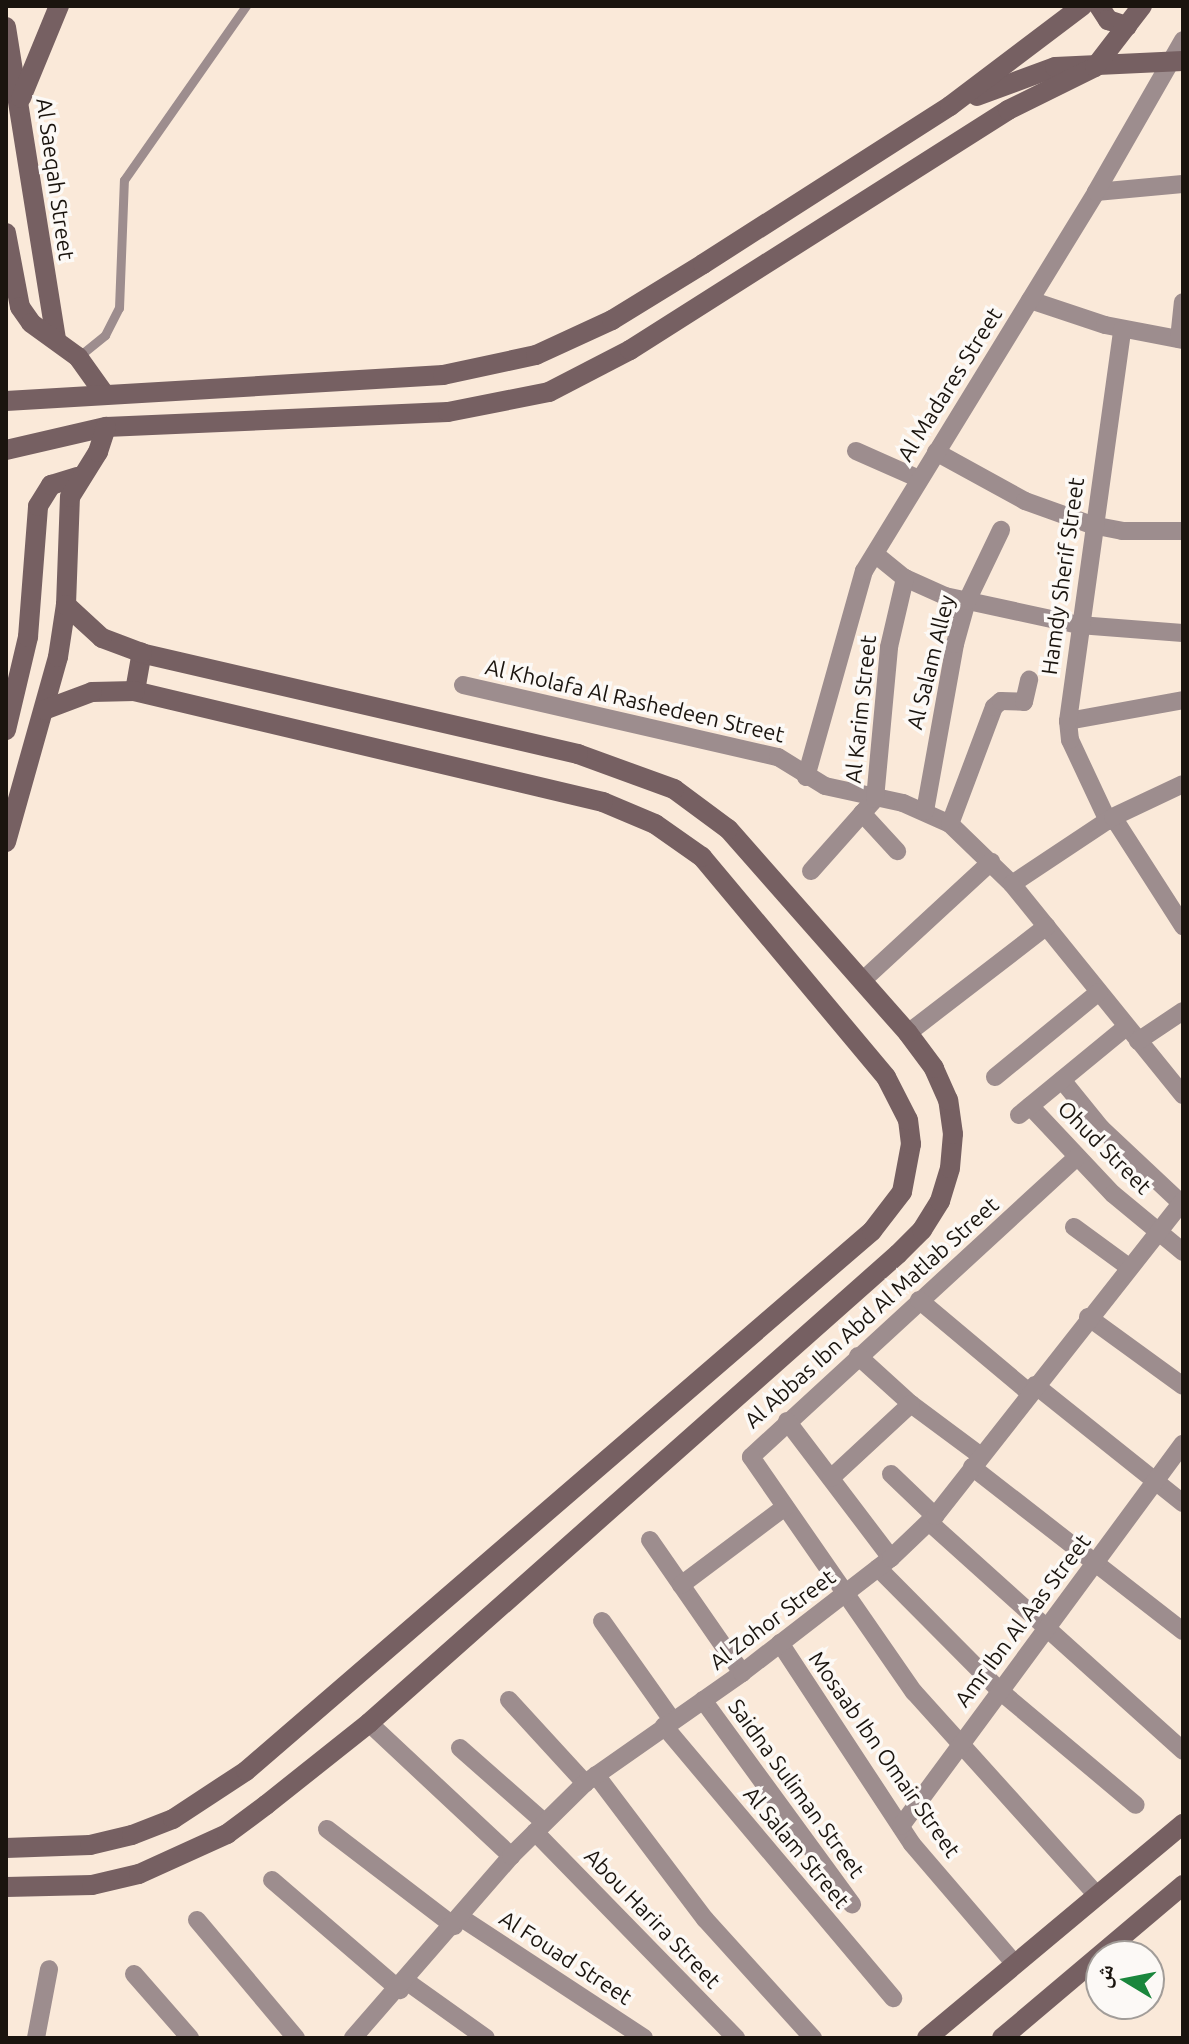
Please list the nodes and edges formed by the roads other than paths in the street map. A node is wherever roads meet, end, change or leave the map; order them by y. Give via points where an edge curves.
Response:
1 (59, 6) edge
2 (246, 6) edge
3 (1082, 6) edge
4 (1099, 6) edge
5 (1142, 6) edge
6 (1127, 26) junction
7 (6, 27) edge
8 (1183, 40) edge
9 (1176, 61) edge
10 (1095, 67) junction
11 (21, 98) junction
12 (950, 106) junction
13 (1183, 184) edge
14 (1096, 192) junction
15 (6, 233) edge
16 (703, 264) junction
17 (721, 292) junction
18 (1030, 300) junction
19 (1183, 302) edge
20 (1122, 330) junction
21 (56, 338) junction
22 (1181, 339) edge
23 (78, 357) junction
24 (103, 392) junction
25 (6, 401) edge
26 (106, 427) junction
27 (6, 450) edge
28 (856, 451) dead end
29 (936, 452) junction
30 (78, 477) junction
31 (917, 478) junction
32 (1092, 525) junction
33 (1001, 530) dead end
34 (1183, 531) edge
35 (875, 554) junction
36 (905, 578) junction
37 (967, 601) junction
38 (66, 605) junction
39 (1079, 625) junction
40 (1183, 633) edge
41 (142, 653) junction
42 (6, 669) edge
43 (1029, 680) dead end
44 (463, 685) dead end
45 (135, 691) junction
46 (16, 693) junction
47 (1183, 700) edge
48 (44, 710) junction
49 (1068, 721) junction
50 (6, 730) edge
51 (806, 777) junction
52 (1183, 784) edge
53 (875, 799) junction
54 (925, 811) junction
55 (862, 813) junction
56 (1110, 819) junction
57 (950, 824) junction
58 (6, 842) edge
59 (897, 851) dead end
60 (991, 862) junction
61 (811, 871) dead end
62 (1012, 884) junction
63 (1047, 926) junction
64 (1183, 926) edge
65 (862, 981) junction
66 (1099, 992) junction
67 (1183, 1011) edge
68 (908, 1033) junction
69 (1132, 1034) junction
70 (995, 1077) dead end
71 (1062, 1080) junction
72 (1183, 1095) edge
73 (1077, 1157) junction
74 (1182, 1202) edge
75 (1074, 1227) dead end
76 (1157, 1231) junction
77 (1183, 1252) edge
78 (1130, 1268) junction
79 (919, 1300) junction
80 (1088, 1317) junction
81 (858, 1356) junction
82 (1183, 1386) edge
83 (1032, 1389) junction
84 (911, 1404) junction
85 (787, 1421) junction
86 (861, 1423) dead end
87 (874, 1438) junction
88 (1183, 1444) edge
89 (977, 1461) junction
90 (891, 1474) dead end
91 (831, 1478) junction
92 (1155, 1482) junction
93 (1183, 1503) edge
94 (785, 1507) junction
95 (932, 1519) junction
96 (650, 1540) dead end
97 (884, 1563) junction
98 (1095, 1564) junction
99 (681, 1585) junction
100 (845, 1593) junction
101 (602, 1621) dead end
102 (1047, 1629) junction
103 (1183, 1631) edge
104 (780, 1643) junction
105 (742, 1673) junction
106 (1000, 1691) junction
107 (509, 1700) dead end
108 (703, 1700) junction
109 (369, 1723) junction
110 (668, 1723) junction
111 (959, 1745) junction
112 (460, 1748) dead end
113 (1183, 1751) edge
114 (591, 1779) junction
115 (1136, 1805) dead end
116 (1183, 1824) edge
117 (901, 1826) junction
118 (539, 1827) junction
119 (327, 1829) dead end
120 (6, 1848) edge
121 (511, 1856) junction
122 (272, 1880) dead end
123 (1183, 1885) edge
124 (6, 1887) edge
125 (1097, 1895) junction
126 (852, 1904) dead end
127 (197, 1920) dead end
128 (457, 1921) junction
129 (1015, 1964) junction
130 (49, 1969) dead end
131 (134, 1974) dead end
132 (403, 1985) junction
133 (893, 1998) dead end
134 (364, 2034) edge
135 (36, 2038) edge
136 (190, 2038) edge
137 (296, 2038) edge
138 (486, 2038) edge
139 (644, 2038) edge
140 (736, 2038) edge
141 (813, 2038) edge
142 (927, 2038) edge
143 (1002, 2038) edge

1 - 11 street
2 - 23 lane via 124,180 119,308 105,335
3 - 12 street
4 - 6 street via 1108,20
5 - 6 street
6 - 10 street
7 - 11 street, Al Saeqah Street
8 - 9 street, Al Madares Street
9 - 10 street
9 - 14 street, Al Madares Street
10 - 12 street via 1055,67
10 - 17 street via 1008,110
11 - 21 street, Al Saeqah Street
12 - 16 street
13 - 14 street
14 - 18 street, Al Madares Street
15 - 21 street via 20,307 31,323
16 - 17 street
16 - 24 street via 575,339 506,365 443,375
17 - 26 street via 590,372 515,401 448,412
18 - 20 street
18 - 29 street, Al Madares Street
19 - 22 street
20 - 22 street
20 - 32 street, Hamdy Sherif Street
21 - 23 street
23 - 24 street
24 - 25 street
26 - 27 street
26 - 30 street via 98,452
28 - 31 street
29 - 31 street, Al Madares Street
29 - 32 street via 1025,501
30 - 38 street via 67,508
30 - 46 street via 51,485 38,506 28,637
31 - 35 street, Al Madares Street
32 - 34 street via 1122,531
32 - 39 street, Hamdy Sherif Street
33 - 37 street, Al Salam Alley
35 - 36 street
35 - 51 street, Al Madares Street via 860,580
36 - 37 street
36 - 53 street, Al Karim Street via 889,647
37 - 39 street
37 - 54 street, Al Salam Alley via 945,683
38 - 41 street via 102,638
38 - 48 street
39 - 40 street
39 - 49 street, Hamdy Sherif Street
41 - 45 street
41 - 65 street via 578,754 643,774 674,789 728,829
42 - 46 street
43 - 57 street via 1024,702 1001,701 994,707
44 - 51 street, Al Kholafa Al Rashedeen Street via 778,757
45 - 48 street via 92,692
45 - 120 street via 603,802 655,824 702,857 886,1077 908,1120 909,1169 889,1213 872,1231 211,1798 132,1835 90,1845
46 - 50 street
47 - 49 street
48 - 58 street
49 - 56 street, Hamdy Sherif Street via 1070,740
51 - 53 street, Al Kholafa Al Rashedeen Street
52 - 56 street
53 - 54 street, Al Kholafa Al Rashedeen Street
53 - 55 street, Al Karim Street
54 - 57 street, Al Kholafa Al Rashedeen Street
55 - 59 street
55 - 61 street, Al Karim Street
56 - 62 street
56 - 64 street, Hamdy Sherif Street
57 - 60 street, Al Kholafa Al Rashedeen Street
60 - 62 street, Al Kholafa Al Rashedeen Street
60 - 65 street
62 - 63 street, Al Kholafa Al Rashedeen Street
63 - 66 street, Al Kholafa Al Rashedeen Street
63 - 68 street
65 - 68 street
66 - 69 street, Al Kholafa Al Rashedeen Street
66 - 70 street
67 - 69 street
68 - 109 street via 934,1068 948,1100 953,1134 943,1190 922,1230
69 - 71 street
69 - 72 street, Al Kholafa Al Rashedeen Street
71 - 73 street, Ohud Street via 1025,1110
71 - 74 street via 1101,1128
73 - 76 street, Ohud Street
73 - 79 street, Al Abbas Ibn Abd Al Matlab Street
74 - 76 street, Al Zohor Street
75 - 78 street
76 - 77 street, Ohud Street
76 - 78 street, Al Zohor Street
78 - 80 street, Al Zohor Street
79 - 81 street, Al Abbas Ibn Abd Al Matlab Street
79 - 83 street
80 - 82 street
80 - 83 street, Al Zohor Street
81 - 84 street
81 - 85 street, Al Abbas Ibn Abd Al Matlab Street
83 - 89 street, Al Zohor Street
83 - 92 street
84 - 87 street
84 - 89 street
85 - 91 street
85 - 94 street, Al Abbas Ibn Abd Al Matlab Street via 751,1457
86 - 87 street
87 - 91 street
88 - 92 street, Amr Ibn Al Aas Street
89 - 95 street, Al Zohor Street
89 - 98 street
90 - 95 street
91 - 97 street
92 - 93 street
92 - 98 street, Amr Ibn Al Aas Street
94 - 99 street
94 - 100 street, Al Abbas Ibn Abd Al Matlab Street
95 - 97 street, Al Zohor Street
95 - 102 street
96 - 99 street
97 - 100 street, Al Zohor Street
97 - 106 street
98 - 102 street, Amr Ibn Al Aas Street
98 - 103 street
99 - 105 street
100 - 104 street, Al Zohor Street
100 - 111 street, Al Abbas Ibn Abd Al Matlab Street via 877,1644
101 - 110 street, Al Salam Street
102 - 106 street, Amr Ibn Al Aas Street
102 - 113 street
104 - 105 street, Al Zohor Street
104 - 117 street, Mosaab Ibn Omair Street
105 - 108 street, Al Zohor Street
106 - 111 street, Amr Ibn Al Aas Street
106 - 115 street
107 - 114 street
108 - 110 street, Al Zohor Street
108 - 126 street, Saidna Suliman Street
109 - 121 street
109 - 124 street via 227,1834 185,1857 92,1885
110 - 114 street, Al Zohor Street
110 - 133 street, Al Salam Street
111 - 117 street, Amr Ibn Al Aas Street
111 - 125 street, Al Abbas Ibn Abd Al Matlab Street
112 - 118 street, Abou Harira Street
114 - 118 street, Al Zohor Street
114 - 141 street via 705,1919
116 - 125 street
117 - 129 street, Mosaab Ibn Omair Street
118 - 121 street, Al Zohor Street
118 - 140 street, Abou Harira Street
119 - 128 street, Al Fouad Street
121 - 128 street, Al Zohor Street
122 - 132 street
123 - 143 street
125 - 129 street
127 - 137 street
128 - 132 street, Al Zohor Street
128 - 139 street, Al Fouad Street
129 - 142 street
130 - 135 street
131 - 136 street
132 - 134 street, Al Zohor Street
132 - 138 street

